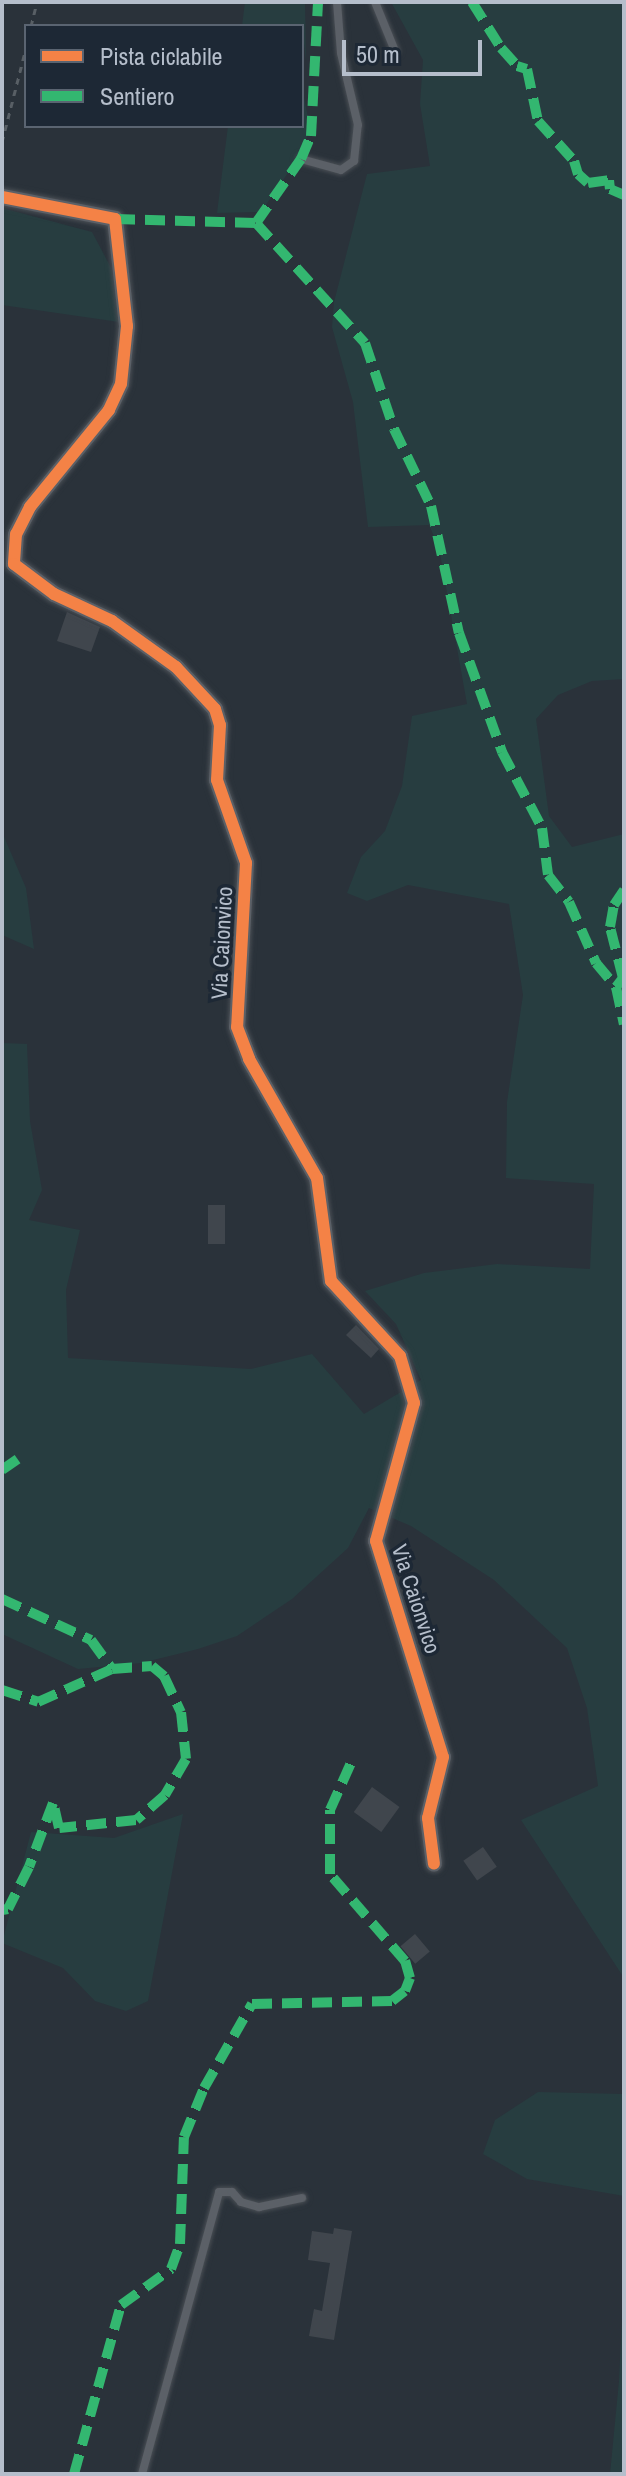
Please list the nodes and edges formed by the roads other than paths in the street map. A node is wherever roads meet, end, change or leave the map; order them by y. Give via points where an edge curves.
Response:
1 (337, 2) edge
2 (375, 2) edge
3 (395, 51) dead end
4 (301, 159) dead end
5 (2, 197) edge
6 (434, 1864) dead end
7 (302, 2198) dead end
8 (142, 2474) edge

1 - 4 lane via 341,53 358,125 354,161 341,170
2 - 3 lane
5 - 6 street, Via Caionvico via 115,219 127,326 121,384 109,410 30,507 16,534 14,564 54,594 112,621 176,667 215,709 220,725 217,780 246,863 237,1027 249,1059 317,1178 331,1281 400,1356 414,1403 376,1541 443,1757 428,1818
7 - 8 lane via 259,2207 241,2202 232,2192 219,2192

